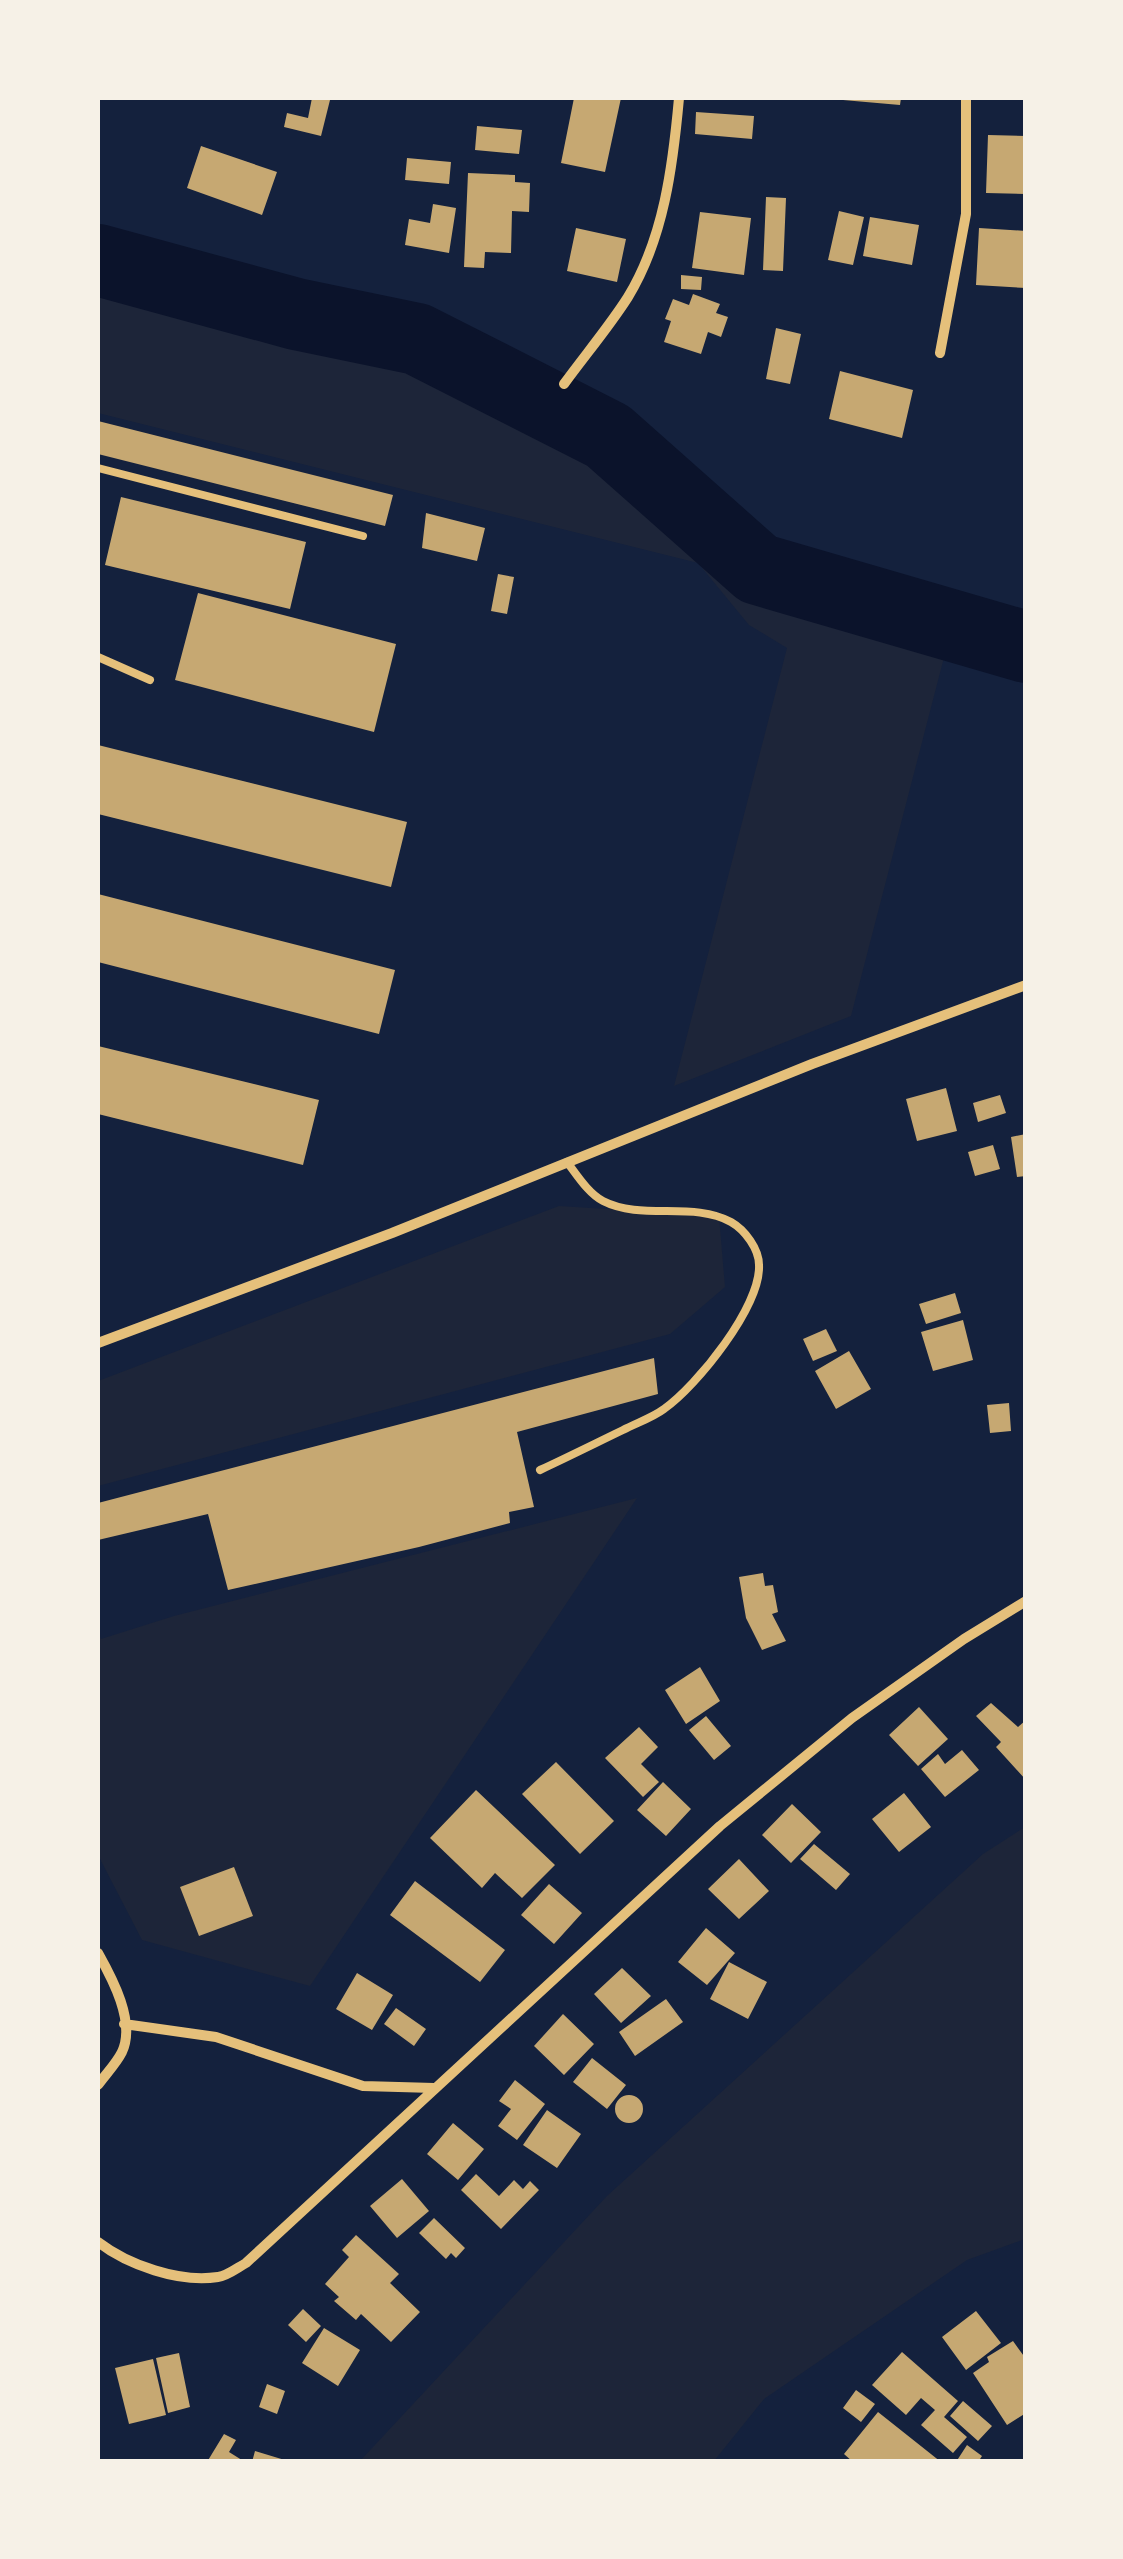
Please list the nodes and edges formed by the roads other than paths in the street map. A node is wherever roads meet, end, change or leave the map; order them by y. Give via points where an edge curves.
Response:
1 (679, 98) edge
2 (966, 98) edge
3 (940, 352) dead end
4 (564, 384) dead end
5 (98, 468) edge
6 (364, 536) dead end
7 (98, 657) edge
8 (150, 680) dead end
9 (1026, 985) edge
10 (566, 1162) junction
11 (98, 1343) edge
12 (540, 1470) dead end
13 (1026, 1601) edge
14 (98, 1952) edge
15 (124, 2024) junction
16 (98, 2085) edge
17 (435, 2088) junction
18 (98, 2242) edge

1 - 4 street via 674,153 650,252 628,296
2 - 3 street via 966,214
5 - 6 lane
7 - 8 lane
9 - 10 street
10 - 11 street
10 - 12 lane via 604,1202 719,1216 736,1225 760,1266 758,1284 726,1340 664,1410
13 - 17 street via 852,1718 750,1802
14 - 15 street
15 - 16 street via 122,2053
15 - 17 street via 216,2037 363,2086
17 - 18 street via 289,2226 222,2277 170,2274

